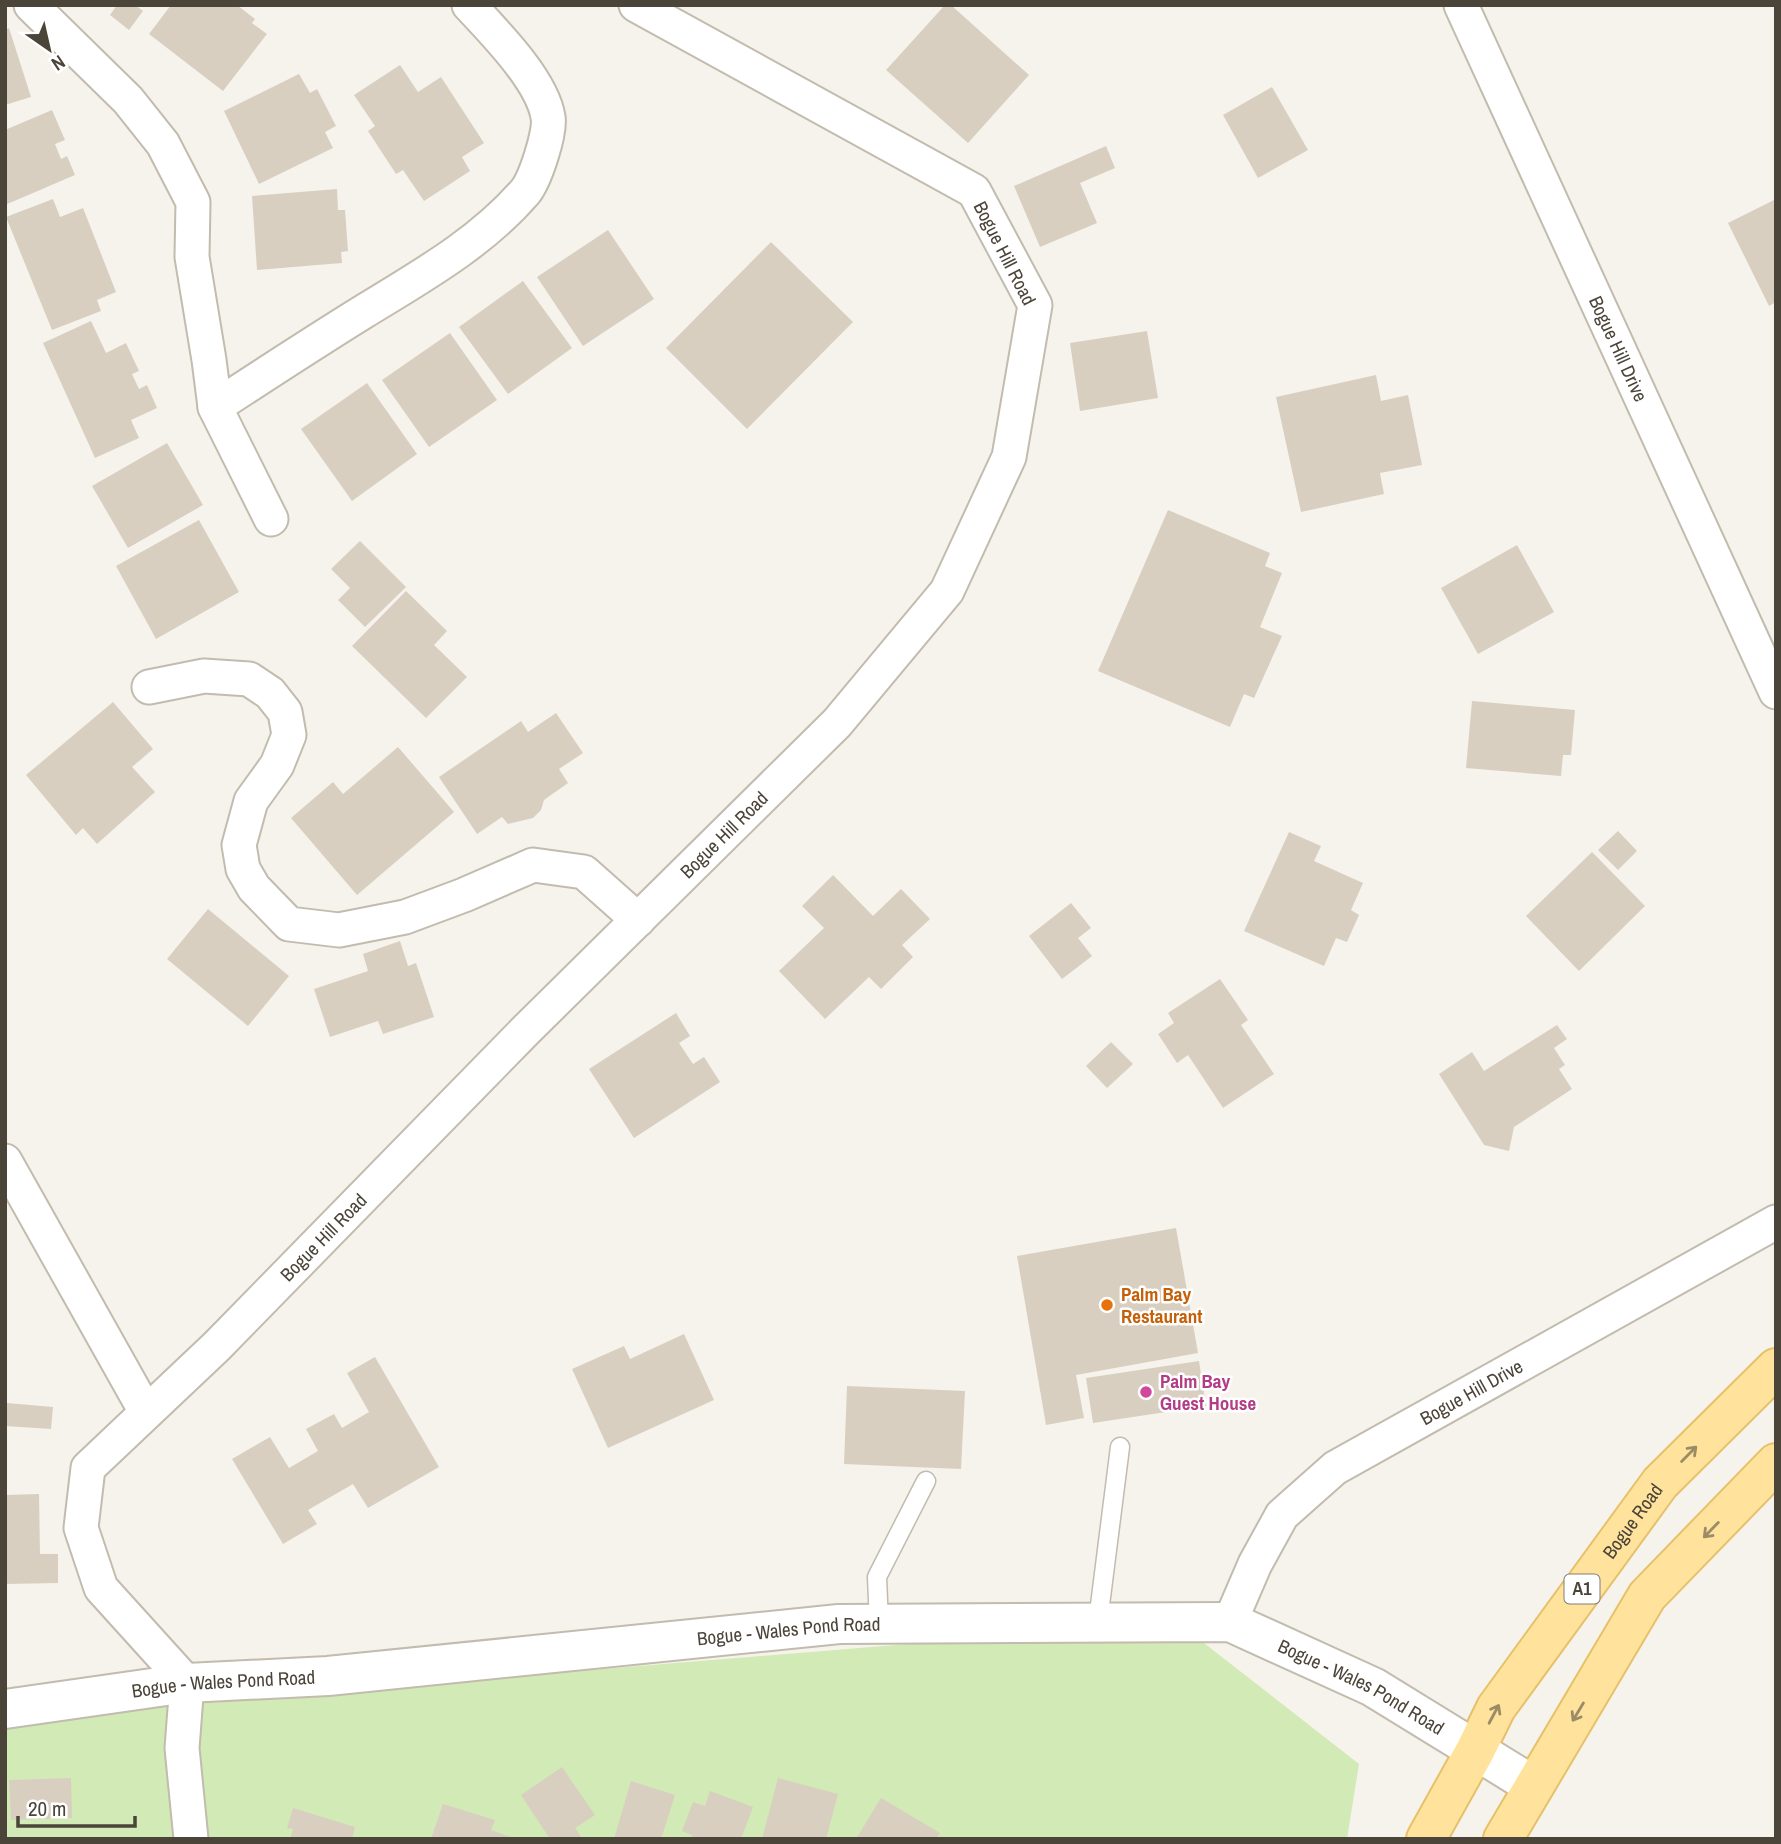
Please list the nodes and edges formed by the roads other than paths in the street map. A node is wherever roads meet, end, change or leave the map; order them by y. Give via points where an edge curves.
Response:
1 (31, 5) edge
2 (469, 5) edge
3 (636, 5) edge
4 (1461, 5) edge
5 (215, 407) junction
6 (271, 519) dead end
7 (149, 687) dead end
8 (1776, 692) edge
9 (638, 920) junction
10 (5, 1161) edge
11 (1776, 1223) edge
12 (1776, 1368) edge
13 (146, 1412) junction
14 (1120, 1447) dead end
15 (1776, 1463) edge
16 (926, 1481) dead end
17 (1098, 1621) junction
18 (1230, 1622) junction
19 (879, 1624) junction
20 (187, 1683) junction
21 (5, 1709) edge
22 (1475, 1751) junction
23 (1534, 1786) junction
24 (191, 1839) edge
25 (1426, 1839) edge
26 (1503, 1839) edge

1 - 5 street via 128,100 163,144 192,202 192,257
2 - 5 street via 536,85 549,118 544,149 527,190 484,233
3 - 9 street, Bogue Hill Road via 974,191 1035,305 1009,457 947,591 837,723
4 - 8 street, Bogue Hill Drive
5 - 6 street
7 - 9 street via 204,676 249,679 270,693 285,712 289,735 277,765 251,801 239,845 243,869 254,888 289,924 339,930 405,917 533,865 584,872
9 - 13 street, Bogue Hill Road via 217,1346
10 - 13 street
11 - 18 street, Bogue Hill Drive via 1335,1468 1282,1516
22 -> 12 main road, Bogue Road / A1 via 1496,1708 1660,1483
13 - 20 street, Bogue Hill Road via 88,1468 81,1528 101,1588
14 - 17 lane
15 -> 23 main road via 1647,1596
16 - 19 lane via 877,1577
17 - 18 street, Bogue - Wales Pond Road
17 - 19 street, Bogue - Wales Pond Road
18 - 22 street, Bogue - Wales Pond Road via 1373,1686
19 - 20 street, Bogue - Wales Pond Road via 839,1624 328,1676
20 - 21 street, Bogue - Wales Pond Road
20 - 24 street via 182,1748
22 - 23 street, Bogue - Wales Pond Road
22 - 25 main road, Bogue Road / A1
23 - 26 main road

